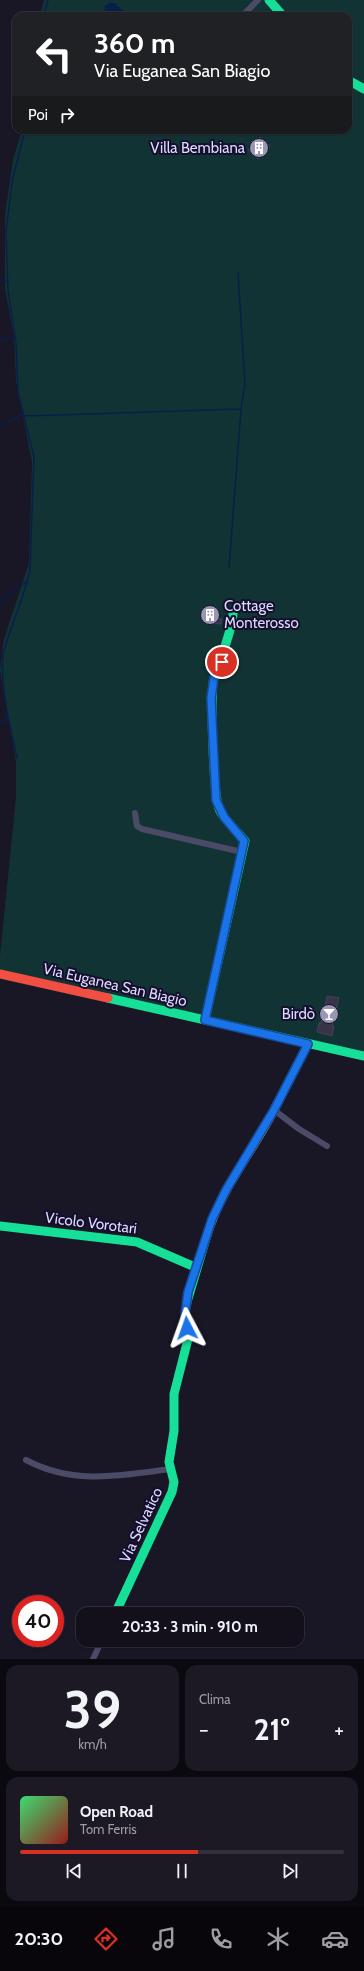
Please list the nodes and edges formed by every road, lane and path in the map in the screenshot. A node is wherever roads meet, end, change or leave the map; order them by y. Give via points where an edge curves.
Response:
1 (258, 0) edge
2 (269, 0) edge
3 (246, 12) edge
4 (280, 12) edge
5 (352, 82) edge
6 (364, 89) edge
7 (233, 614) dead end
8 (135, 813) dead end
9 (242, 852) junction
10 (0, 974) edge
11 (205, 1020) junction
12 (308, 1044) junction
13 (364, 1056) edge
14 (274, 1110) junction
15 (327, 1146) dead end
16 (0, 1226) edge
17 (197, 1268) junction
18 (26, 1460) dead end
19 (170, 1469) junction
20 (118, 1607) edge
21 (99, 1647) edge
22 (93, 1659) edge

1 - 3 street
2 - 4 street
5 - 6 street
7 - 9 street via 232,627 214,678 211,698 219,810 244,841
8 - 9 street via 137,826 142,829
9 - 11 street
10 - 11 street, Via Euganea San Biagio
11 - 12 street, Via Euganea San Biagio
12 - 13 street, Via Euganea San Biagio
12 - 14 street, Via Selvatico
14 - 15 street
14 - 17 street, Via Selvatico via 226,1190 212,1219
16 - 17 street, Vicolo Vorotari via 137,1242
17 - 19 street, Via Selvatico via 186,1302 188,1339 174,1394
18 - 19 street via 41,1468 74,1476 109,1477
19 - 20 street, Via Selvatico via 174,1482 172,1492
21 - 22 street

